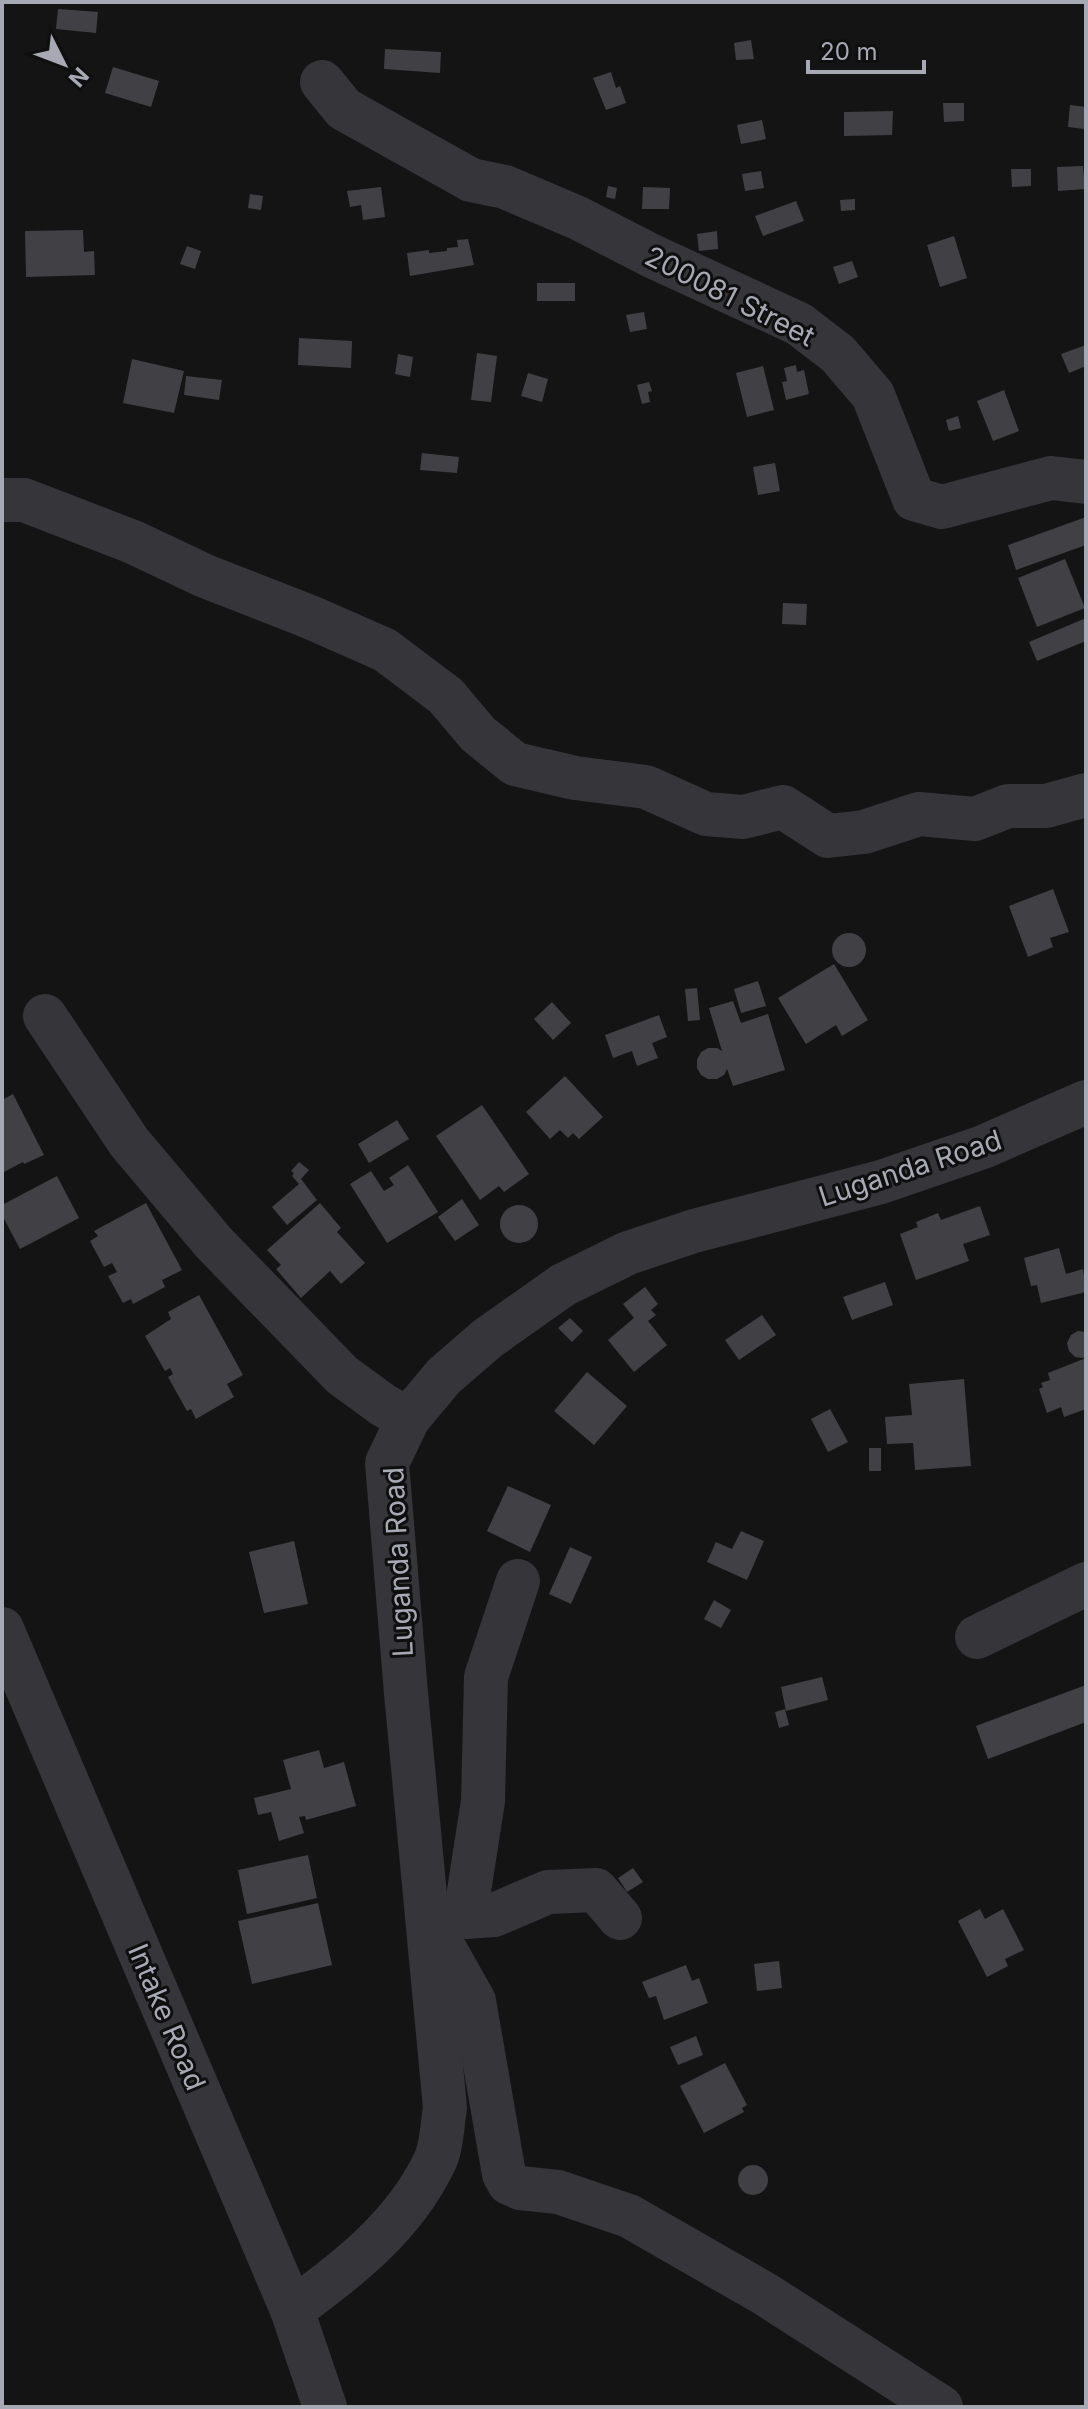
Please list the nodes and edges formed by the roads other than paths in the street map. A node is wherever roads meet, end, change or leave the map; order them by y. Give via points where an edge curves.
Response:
1 (322, 82) dead end
2 (1086, 482) edge
3 (2, 500) edge
4 (1086, 795) edge
5 (45, 1016) dead end
6 (1086, 1102) edge
7 (408, 1419) junction
8 (518, 1581) dead end
9 (1086, 1584) edge
10 (2, 1629) edge
11 (977, 1637) dead end
12 (620, 1918) dead end
13 (447, 1919) junction
14 (292, 2310) junction
15 (325, 2407) edge
16 (941, 2407) edge

1 - 2 street, 200081 Street via 344,109 471,180 505,187 578,218 799,324 838,354 873,395 914,499 942,507 1051,478
3 - 4 street via 24,500 133,542 385,650 446,696 478,734 515,764 646,787 706,814 743,817 783,807 828,836 864,832 919,814 975,819 1008,806 1046,806
5 - 7 street via 129,1142 214,1243 342,1375
6 - 7 street, Luganda Road via 983,1147 881,1182 628,1253 563,1285 488,1338 444,1376
7 - 13 street, Luganda Road via 387,1463 406,1693
8 - 13 street via 486,1677 483,1801
9 - 11 street
10 - 14 street, Intake Road
12 - 13 street via 596,1890 548,1892 494,1915
13 - 14 street, Luganda Road via 445,2108 436,2161 383,2236
13 - 16 street via 474,2001 501,2163 509,2183 577,2197 629,2216 765,2294
14 - 15 street, Intake Road

